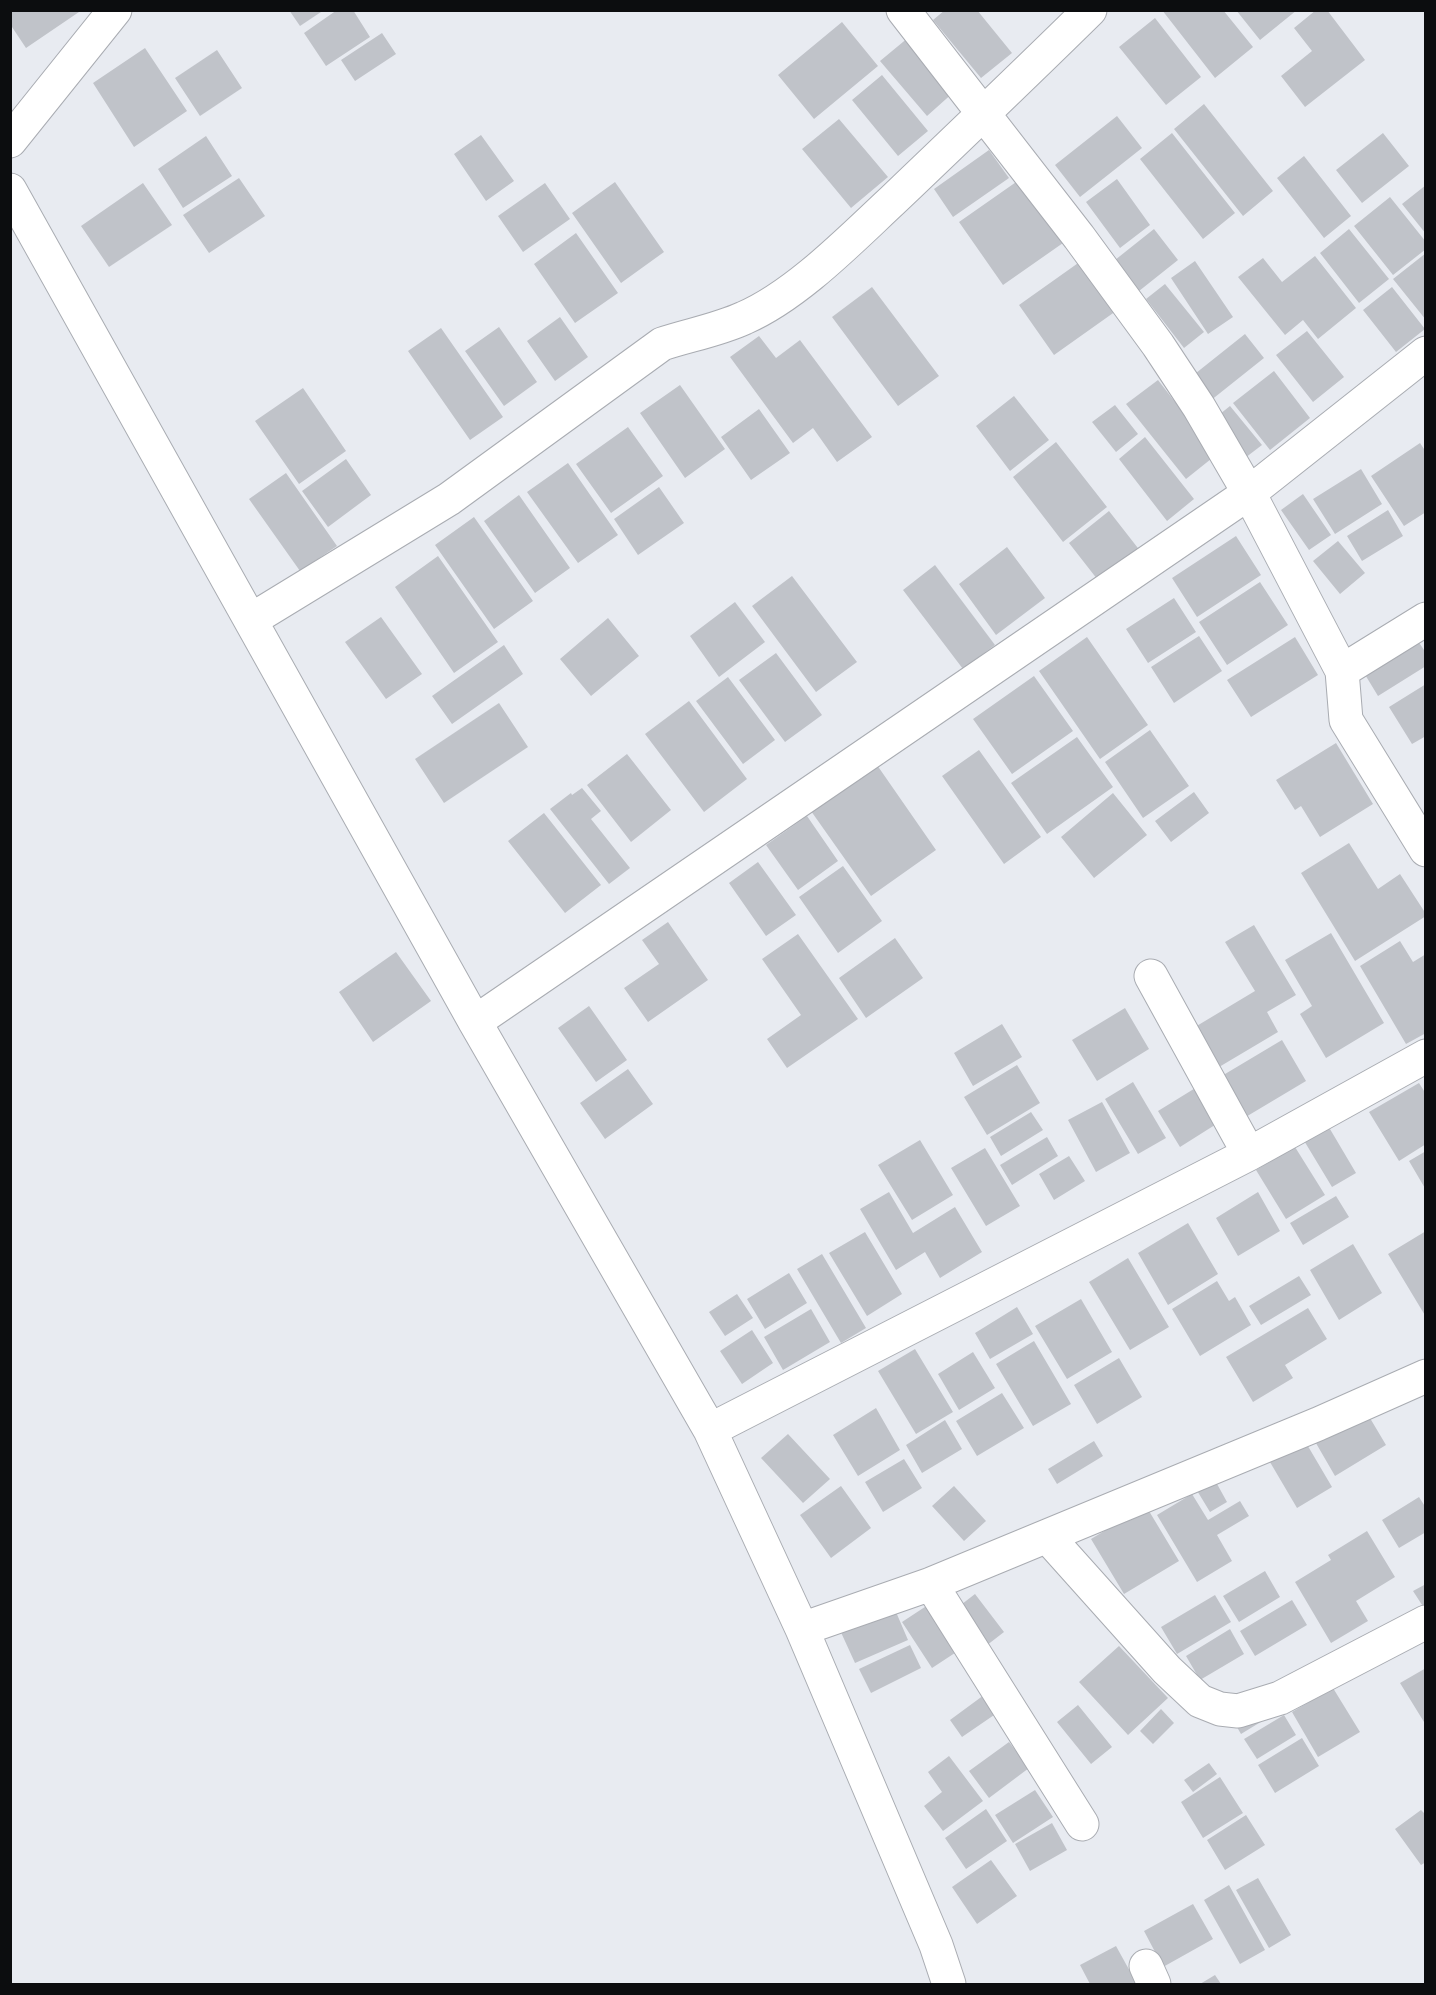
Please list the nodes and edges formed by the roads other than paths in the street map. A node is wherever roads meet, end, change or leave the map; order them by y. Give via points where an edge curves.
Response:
1 (115, 10) edge
2 (903, 10) edge
3 (1090, 10) edge
4 (983, 114) junction
5 (10, 141) edge
6 (10, 190) edge
7 (1425, 353) edge
8 (1249, 493) junction
9 (1425, 619) edge
10 (251, 620) junction
11 (1342, 671) junction
12 (1423, 841) edge
13 (1151, 976) dead end
14 (475, 1022) junction
15 (1425, 1056) edge
16 (1249, 1154) junction
17 (1425, 1376) edge
18 (710, 1430) junction
19 (1047, 1536) junction
20 (931, 1584) junction
21 (1425, 1622) edge
22 (802, 1629) junction
23 (1082, 1824) dead end
24 (949, 1984) edge

1 - 5 street
2 - 4 street
3 - 4 street
4 - 8 street via 1158,345
4 - 10 street via 838,252 781,298 745,318 662,344 449,499
6 - 10 street
7 - 8 street
8 - 11 street
8 - 14 street
9 - 11 street
10 - 14 street
11 - 12 street via 1346,720
13 - 16 street
14 - 18 street
15 - 16 street
16 - 18 street
17 - 19 street
18 - 22 street
19 - 20 street
19 - 21 street via 1167,1670 1200,1701 1220,1709 1238,1711 1280,1698
20 - 22 street
20 - 23 street
22 - 24 street

